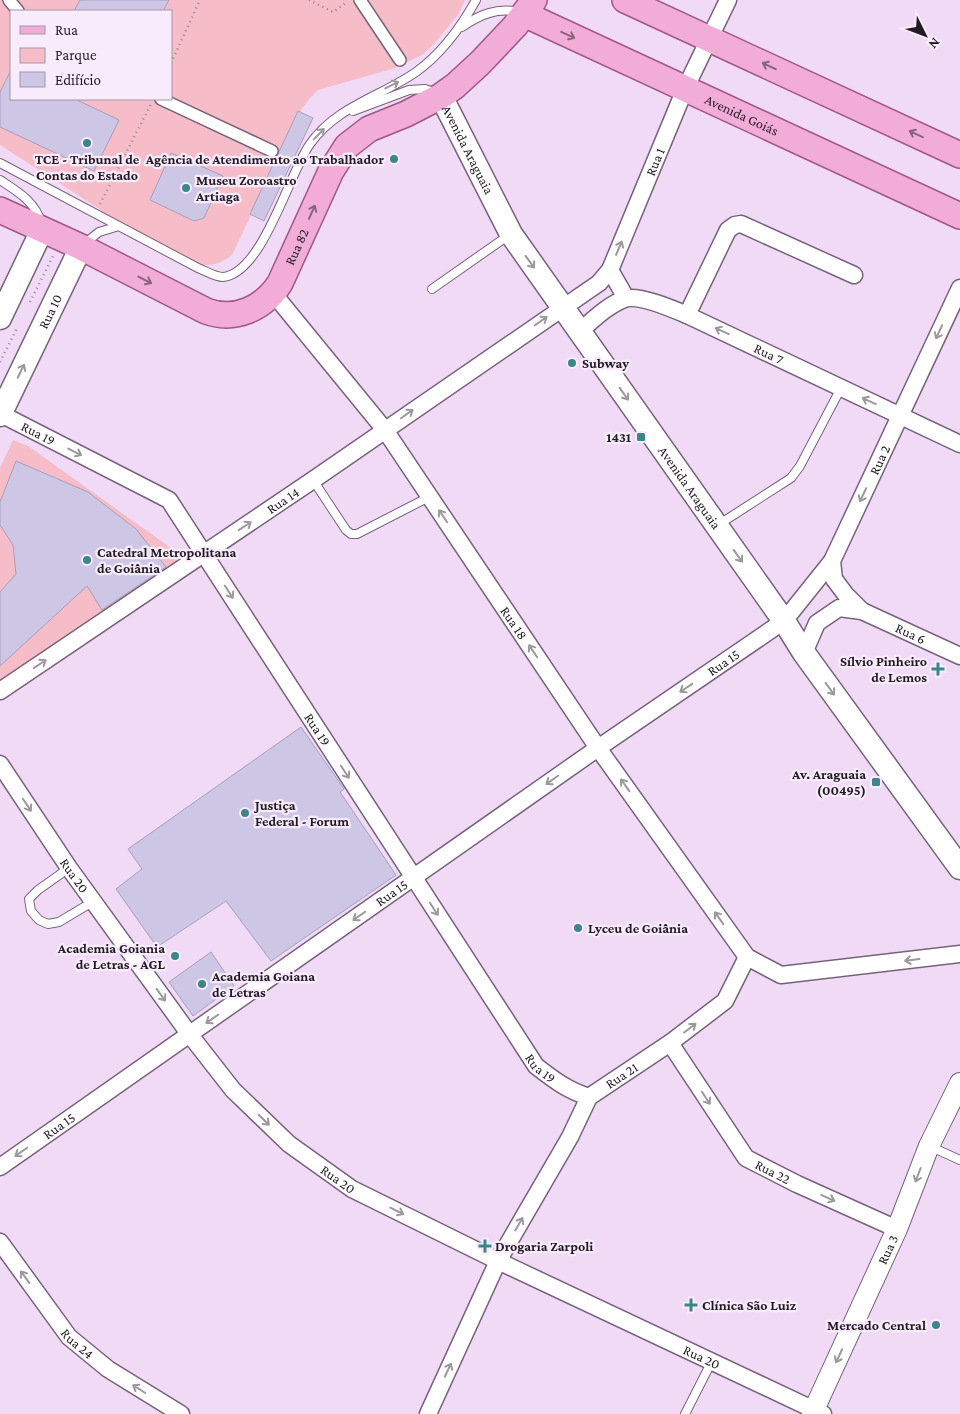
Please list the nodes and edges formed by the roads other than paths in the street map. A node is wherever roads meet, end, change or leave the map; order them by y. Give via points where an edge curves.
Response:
1 (9, 0) edge
2 (360, 0) edge
3 (476, 0) edge
4 (624, 0) edge
5 (728, 0) edge
6 (529, 7) edge
7 (17, 10) edge
8 (454, 33) junction
9 (710, 38) junction
10 (400, 60) dead end
11 (685, 89) junction
12 (441, 96) junction
13 (163, 100) edge
14 (335, 119) junction
15 (272, 151) dead end
16 (960, 155) edge
17 (829, 156) junction
18 (0, 163) edge
19 (0, 180) edge
20 (960, 206) edge
21 (0, 210) edge
22 (960, 216) edge
23 (119, 226) junction
24 (42, 230) junction
25 (511, 234) junction
26 (81, 247) junction
27 (610, 270) junction
28 (854, 275) dead end
29 (960, 288) edge
30 (432, 289) dead end
31 (273, 293) junction
32 (626, 298) junction
33 (562, 306) junction
34 (687, 314) junction
35 (0, 318) edge
36 (580, 331) junction
37 (841, 388) junction
38 (0, 414) edge
39 (900, 416) junction
40 (385, 430) junction
41 (960, 444) edge
42 (312, 480) junction
43 (429, 497) junction
44 (717, 526) junction
45 (205, 554) junction
46 (832, 561) junction
47 (862, 611) junction
48 (784, 621) junction
49 (804, 653) junction
50 (960, 656) edge
51 (0, 691) edge
52 (598, 748) junction
53 (0, 764) edge
54 (69, 868) junction
55 (960, 868) edge
56 (413, 877) junction
57 (94, 901) junction
58 (960, 954) edge
59 (747, 958) junction
60 (190, 1035) junction
61 (670, 1043) junction
62 (960, 1083) edge
63 (589, 1097) junction
64 (930, 1146) junction
65 (960, 1160) edge
66 (0, 1167) edge
67 (897, 1229) junction
68 (0, 1242) edge
69 (498, 1261) junction
70 (712, 1361) junction
71 (816, 1412) edge
72 (181, 1414) edge
73 (428, 1414) edge
74 (685, 1414) edge

1 - 7 street
2 - 10 street
3 - 8 lane
4 - 9 main road
5 - 9 street, Rua 1
6 - 8 lane via 492,12 472,20
6 -> 11 main road, Avenida Goiás
6 - 12 main road, Rua 82 via 480,63
14 -> 8 lane via 414,73 432,59
9 - 11 street, Rua 1
16 -> 9 main road
11 - 17 main road, Avenida Goiás
27 -> 11 street, Rua 1
12 - 14 lane via 425,89 409,90
12 - 25 main road, Avenida Araguaia
31 -> 12 main road, Rua 82 via 284,276 331,170 347,146 369,129
13 - 15 street
23 -> 14 lane via 218,276 235,272 266,237 310,144
17 - 20 main road via 852,156
17 - 22 main road, Avenida Goiás
18 - 23 lane
19 - 24 lane via 24,195 38,213
21 - 24 main road, Rua 82
23 - 26 lane, Rua 10 via 99,232
24 - 26 main road, Rua 82
24 - 35 main road
25 - 30 lane
25 -> 33 main road, Avenida Araguaia
26 -> 31 main road, Rua 82 via 213,313 244,312
38 -> 26 main road, Rua 10
27 - 32 street
27 - 33 street, Rua 1 via 599,282
28 - 34 street via 741,224 736,225 728,230
29 -> 39 street, Rua 2
31 - 40 street, Rua 18
32 - 34 street, Rua 7 via 646,300
32 - 36 street via 604,310
33 - 36 main road, Avenida Araguaia
40 -> 33 street, Rua 14
37 -> 34 street, Rua 7
36 -> 44 main road, Avenida Araguaia
39 -> 37 street, Rua 7
37 - 44 lane via 791,478
38 -> 45 street, Rua 19 via 169,500
39 - 41 street, Rua 7
39 -> 46 street, Rua 2
40 - 42 street, Rua 14
40 - 43 street, Rua 18
42 - 43 lane via 351,534 357,534
45 -> 42 street, Rua 14
52 -> 43 street, Rua 18
44 -> 48 main road, Avenida Araguaia
51 -> 45 street, Rua 14
45 -> 56 street, Rua 19
46 - 47 street, Rua 6 via 834,579
46 - 48 street, Rua 2
47 - 49 street, Rua 6 via 839,608 817,623
47 - 50 street, Rua 6
48 - 49 main road, Avenida Araguaia
48 -> 52 street, Rua 15
49 -> 55 main road, Avenida Araguaia
52 -> 56 street, Rua 15
59 -> 52 street, Rua 18
53 -> 54 street, Rua 20
54 - 57 street, Rua 20
54 - 57 lane via 38,890 30,899 30,911 48,924 59,922
56 -> 60 street, Rua 15
56 -> 63 street, Rua 19 via 536,1066 572,1092
57 -> 60 street, Rua 20
58 -> 59 street via 782,975
61 -> 59 street, Rua 21 via 724,1001
60 -> 66 street, Rua 15
60 -> 69 street, Rua 20 via 233,1090 289,1144 352,1189
61 - 63 street, Rua 21
61 -> 67 street, Rua 22 via 746,1158
62 - 64 street, Rua 3
69 -> 63 street
64 - 65 lane
64 -> 67 street, Rua 3
67 -> 71 street, Rua 3
72 -> 68 street, Rua 24 via 108,1369 69,1337
69 - 70 street, Rua 20
73 -> 69 street
70 - 71 street, Rua 20
70 - 74 lane

